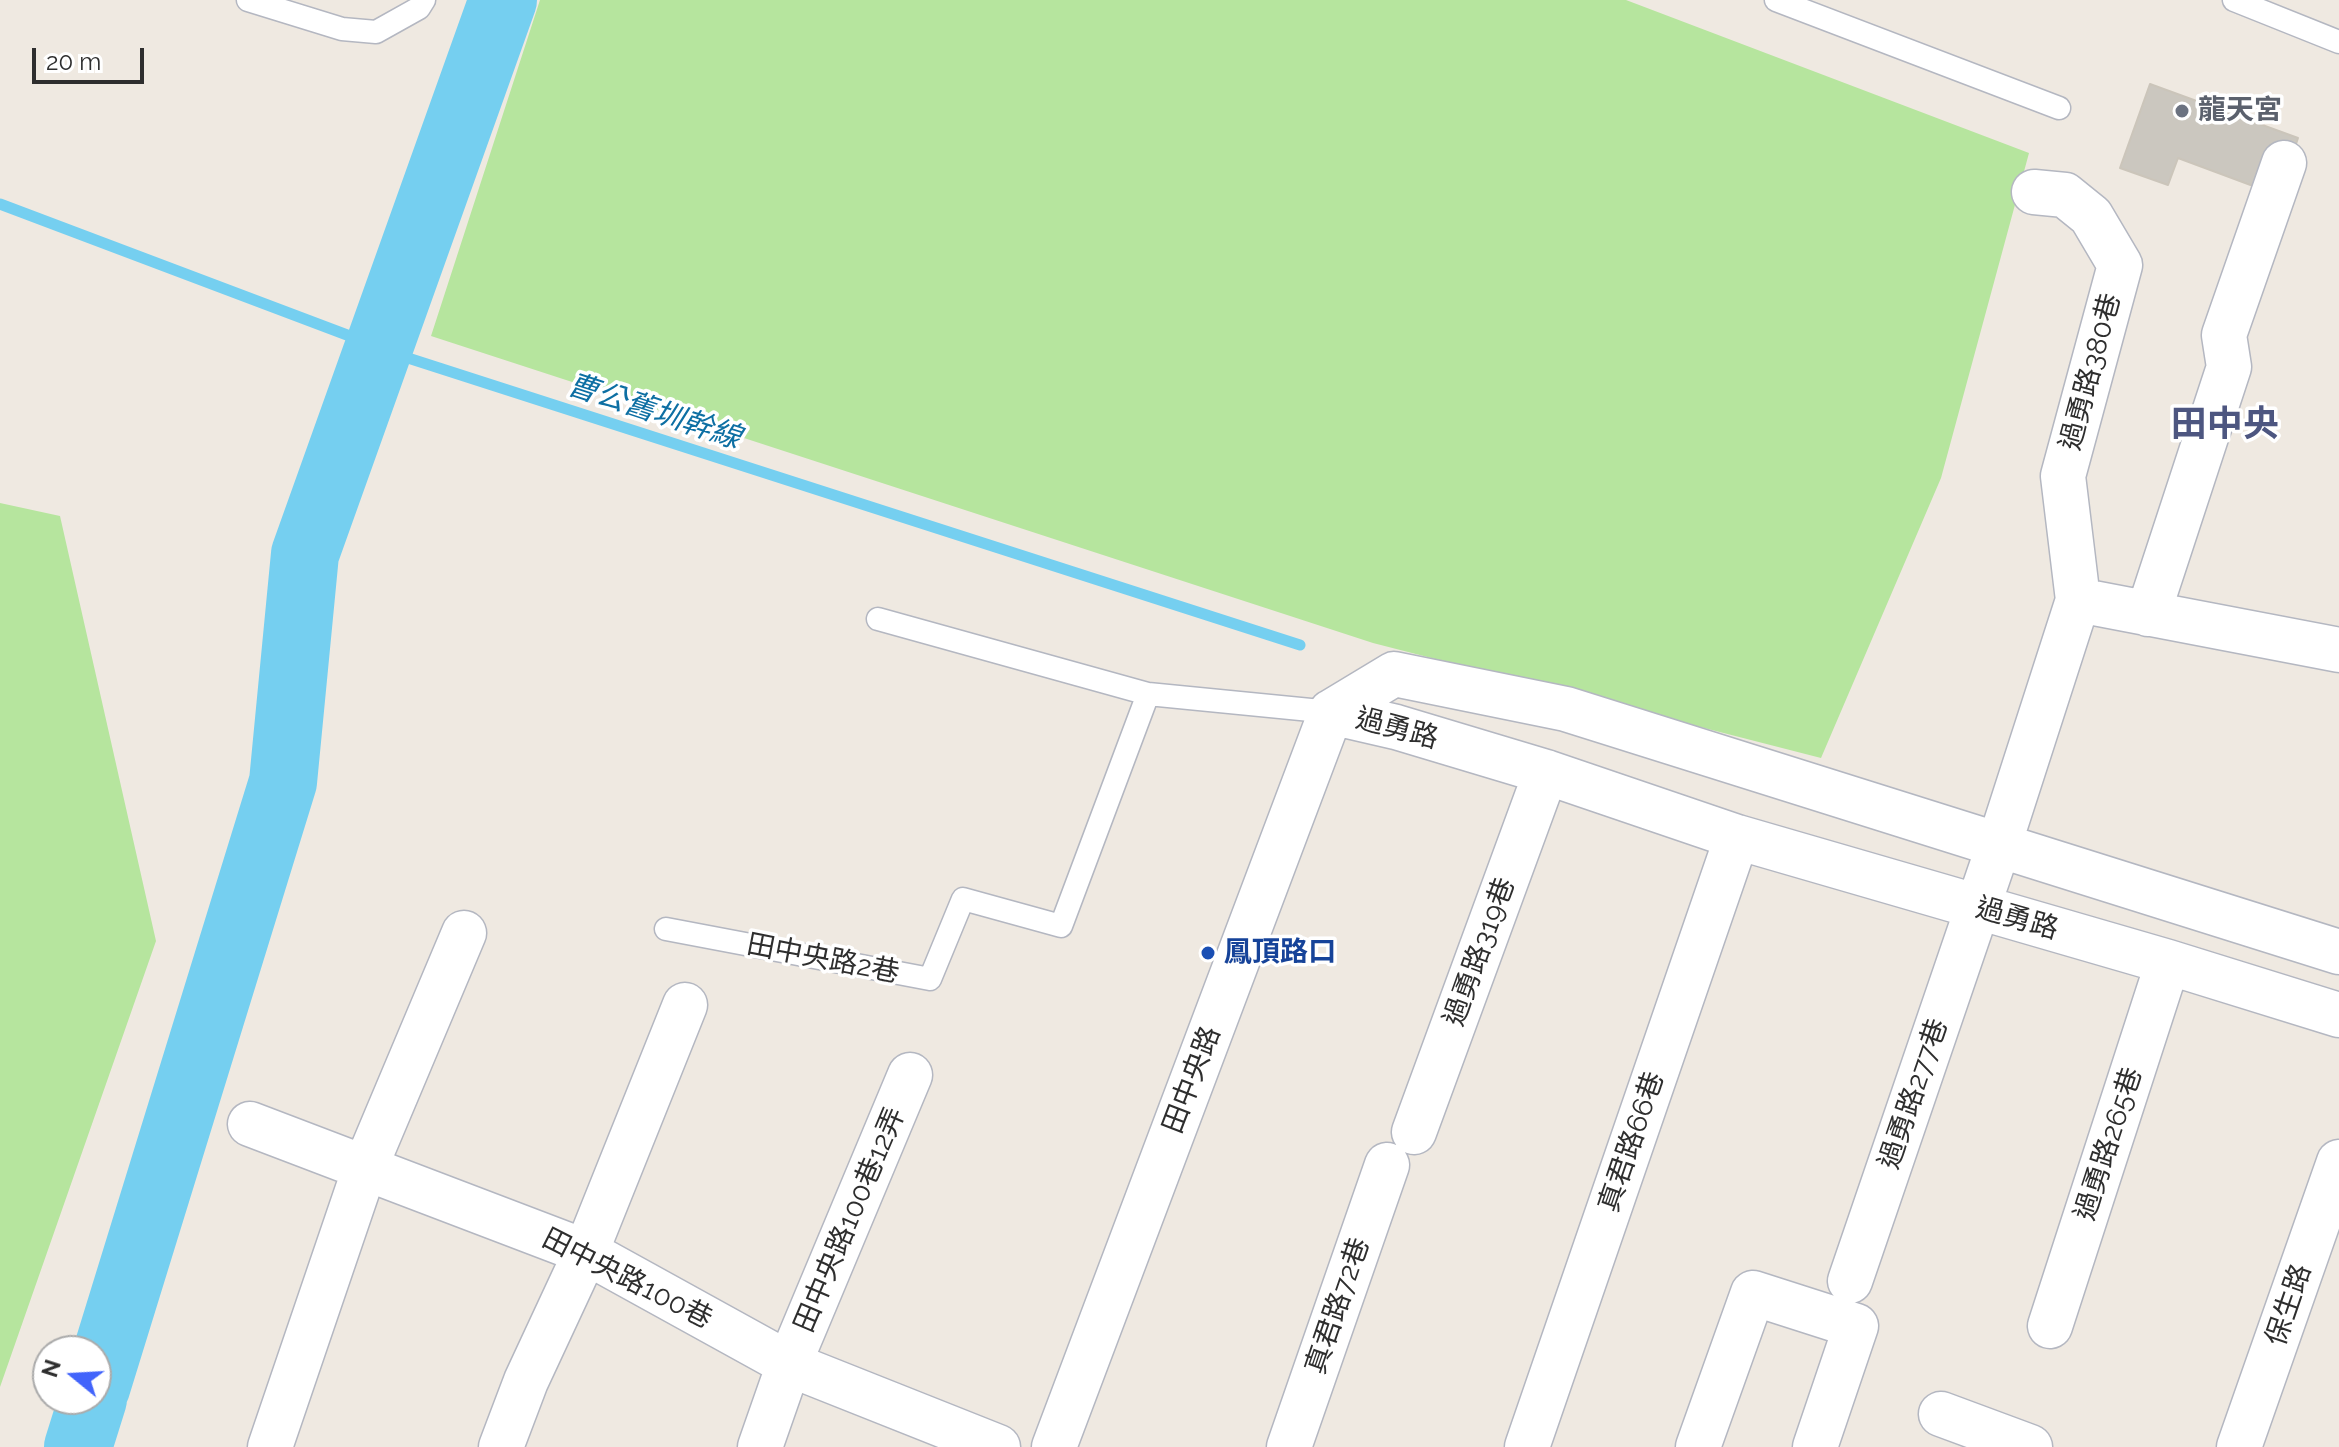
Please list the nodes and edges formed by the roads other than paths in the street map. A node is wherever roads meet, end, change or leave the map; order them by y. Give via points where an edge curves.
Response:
1 (248, 0) edge
2 (424, 0) edge
3 (1776, 0) edge
4 (2234, 0) edge
5 (2339, 42) edge
6 (2059, 108) dead end
7 (2284, 163) dead end
8 (2034, 192) dead end
9 (2078, 600) junction
10 (2148, 614) junction
11 (878, 619) dead end
12 (2339, 650) edge
13 (1148, 694) junction
14 (1331, 712) junction
15 (1546, 772) junction
16 (1737, 837) junction
17 (1999, 845) junction
18 (1978, 908) junction
19 (666, 929) dead end
20 (464, 933) dead end
21 (2339, 952) edge
22 (2168, 962) junction
23 (685, 1005) dead end
24 (2339, 1015) edge
25 (910, 1075) dead end
26 (250, 1124) dead end
27 (1401, 1148) joint
28 (2339, 1162) edge
29 (365, 1168) junction
30 (586, 1252) junction
31 (1850, 1281) dead end
32 (2050, 1326) dead end
33 (789, 1364) junction
34 (1941, 1414) dead end
35 (270, 1447) edge
36 (501, 1447) edge
37 (760, 1447) edge
38 (998, 1447) edge
39 (1054, 1447) edge
40 (1289, 1447) edge
41 (1527, 1447) edge
42 (1698, 1447) edge
43 (1815, 1447) edge
44 (2030, 1447) edge
45 (2239, 1447) edge

1 - 2 lane via 342,29 376,32
3 - 6 lane
4 - 5 lane
7 - 10 street via 2224,335 2229,367
8 - 9 street, 過勇路380巷 via 2065,195 2091,216 2120,265 2063,476
9 - 10 street
9 - 17 street, 過勇路380巷
10 - 12 street
11 - 13 lane
13 - 14 lane
13 - 19 lane, 田中央路2巷 via 1061,926 963,899 930,979
14 - 15 street, 過勇路
14 - 17 street, 過勇路 via 1394,674 1566,709
14 - 39 street, 田中央路
15 - 16 street, 過勇路
15 - 27 street, 過勇路319巷
16 - 18 street, 過勇路
16 - 41 street, 真君路66巷
17 - 18 street, 過勇路380巷
17 - 21 street, 過勇路
18 - 22 street, 過勇路
18 - 31 street, 過勇路277巷
20 - 29 street
22 - 24 street, 過勇路
22 - 32 street, 過勇路265巷
23 - 30 street
25 - 33 street, 田中央路100巷12弄
26 - 29 street, 田中央路100巷
27 - 40 street, 真君路72巷
28 - 45 street, 保生路
29 - 30 street, 田中央路100巷
29 - 35 street
30 - 33 street, 田中央路100巷
30 - 36 street
33 - 37 street, 田中央路100巷12弄
33 - 38 street, 田中央路100巷
34 - 44 street
42 - 43 street via 1753,1293 1856,1326

